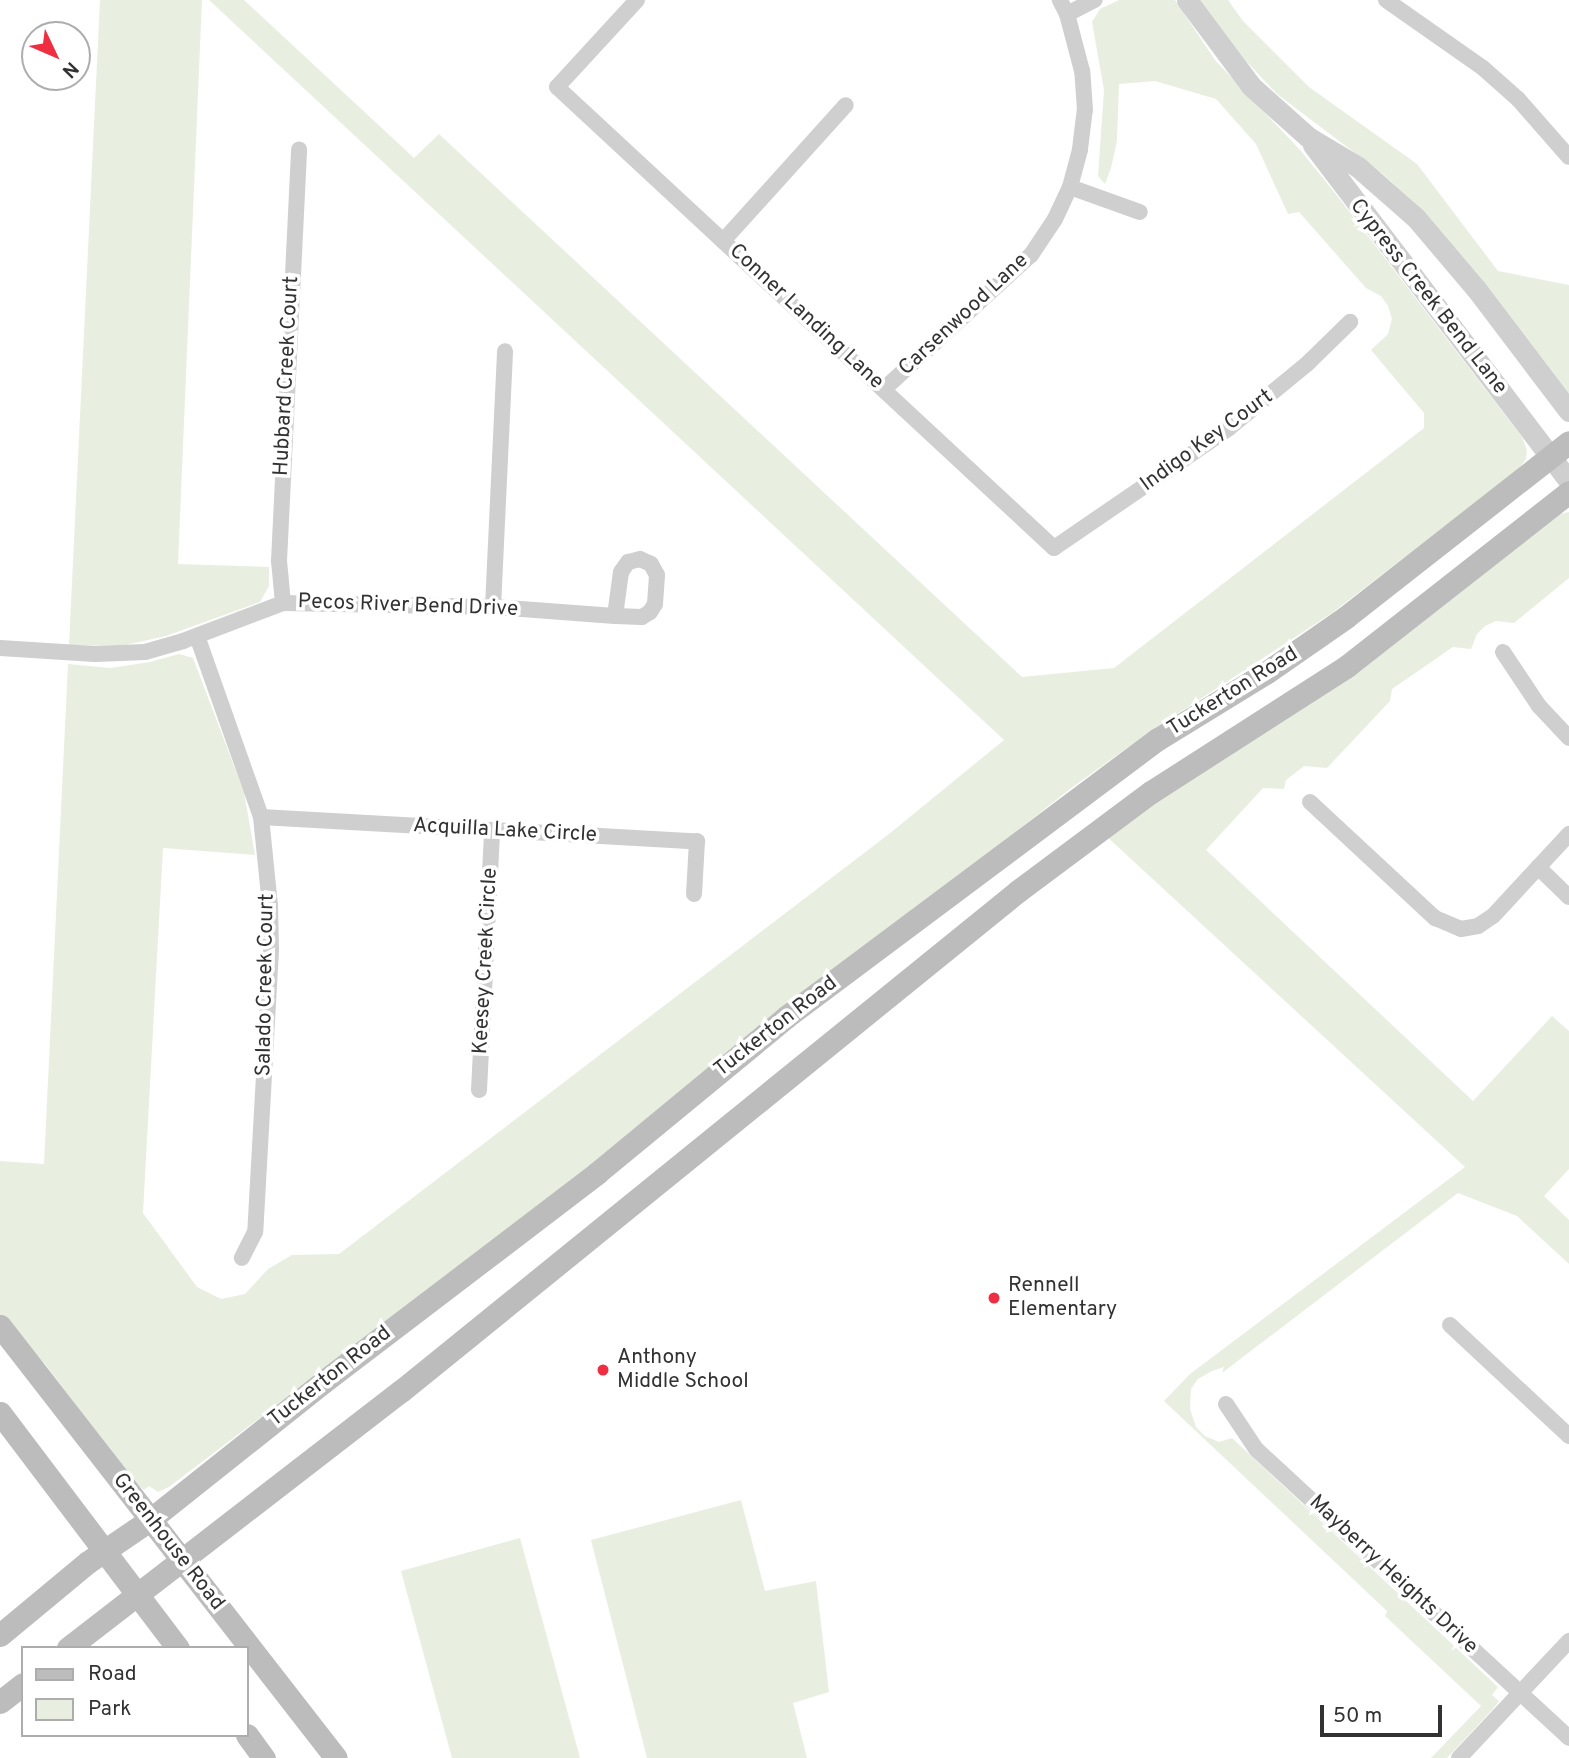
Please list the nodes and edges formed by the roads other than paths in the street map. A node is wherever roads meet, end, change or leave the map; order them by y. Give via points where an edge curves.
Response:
1 (637, 0) edge
2 (1095, 0) edge
3 (1187, 0) edge
4 (1386, 0) edge
5 (1064, 7) edge
6 (846, 105) dead end
7 (1308, 137) junction
8 (299, 149) dead end
9 (1569, 157) edge
10 (1070, 187) junction
11 (1139, 212) dead end
12 (723, 240) junction
13 (1350, 322) dead end
14 (505, 351) dead end
15 (884, 389) junction
16 (1569, 411) edge
17 (1560, 449) edge
18 (1569, 481) edge
19 (1569, 492) edge
20 (1054, 548) joint
21 (283, 603) junction
22 (493, 607) junction
23 (615, 616) dead end
24 (197, 636) junction
25 (0, 648) edge
26 (1503, 652) dead end
27 (1569, 738) edge
28 (1310, 802) dead end
29 (261, 817) junction
30 (492, 832) junction
31 (1569, 834) edge
32 (1017, 846) junction
33 (1538, 867) junction
34 (1038, 876) junction
35 (694, 894) dead end
36 (1569, 897) edge
37 (480, 1090) dead end
38 (242, 1258) dead end
39 (1450, 1325) dead end
40 (0, 1326) edge
41 (1226, 1404) dead end
42 (0, 1413) edge
43 (1569, 1436) edge
44 (151, 1519) junction
45 (105, 1551) junction
46 (183, 1560) junction
47 (137, 1594) junction
48 (0, 1635) edge
49 (1569, 1641) edge
50 (71, 1646) edge
51 (176, 1646) edge
52 (21, 1686) edge
53 (1520, 1693) junction
54 (0, 1702) edge
55 (248, 1736) edge
56 (1569, 1738) edge
57 (264, 1758) edge
58 (336, 1758) edge
59 (1459, 1758) edge

1 - 12 street, Conner Landing Lane via 557,87
2 - 5 street
3 - 7 street, Cypress Creek Bend Lane via 1251,86
4 - 9 street via 1483,68 1518,99
5 - 10 street, Carsenwood Lane via 1082,71 1085,110
6 - 12 street
7 - 16 street, Cypress Creek Bend Lane via 1358,167 1416,219
7 - 17 street, Cypress Creek Bend Lane
8 - 21 street, Hubbard Creek Court via 278,561
10 - 11 street
10 - 15 street, Carsenwood Lane via 1031,255
12 - 15 street, Conner Landing Lane
13 - 20 street, Indigo Key Court via 1230,428
14 - 22 street
15 - 20 street, Conner Landing Lane
17 - 18 street, Cypress Creek Bend Lane
17 - 32 main road, Tuckerton Road via 1346,617 1158,739
19 - 34 main road, Tuckerton Road via 1347,666 1151,792
21 - 22 street, Pecos River Bend Drive
21 - 24 street, Pecos River Bend Drive
22 - 23 street, Pecos River Bend Drive
24 - 25 street, Pecos River Bend Drive via 145,652
24 - 29 street, Salado Creek Court
26 - 27 street via 1539,706
28 - 33 street via 1435,918 1461,929 1478,926 1493,916
29 - 30 street, Acquilla Lake Circle
29 - 38 street, Salado Creek Court via 271,950 256,1232
30 - 35 street, Acquilla Lake Circle via 697,841
30 - 37 street, Keesey Creek Circle
31 - 33 street
32 - 34 main road
32 - 44 main road, Tuckerton Road via 786,1017 597,1172
33 - 36 street
34 - 46 main road, Tuckerton Road via 401,1391
39 - 43 street
40 - 44 main road, Greenhouse Road
41 - 53 street, Mayberry Heights Drive via 1256,1449
42 - 45 main road
44 - 45 main road, Tuckerton Road
44 - 46 main road, Greenhouse Road
45 - 47 main road
45 - 48 main road, Tuckerton Road
46 - 47 main road, Tuckerton Road
46 - 58 main road, Greenhouse Road
47 - 50 main road, Tuckerton Road
47 - 51 main road
49 - 53 street
52 - 54 main road
53 - 56 street, Mayberry Heights Drive
53 - 59 street
55 - 57 main road

